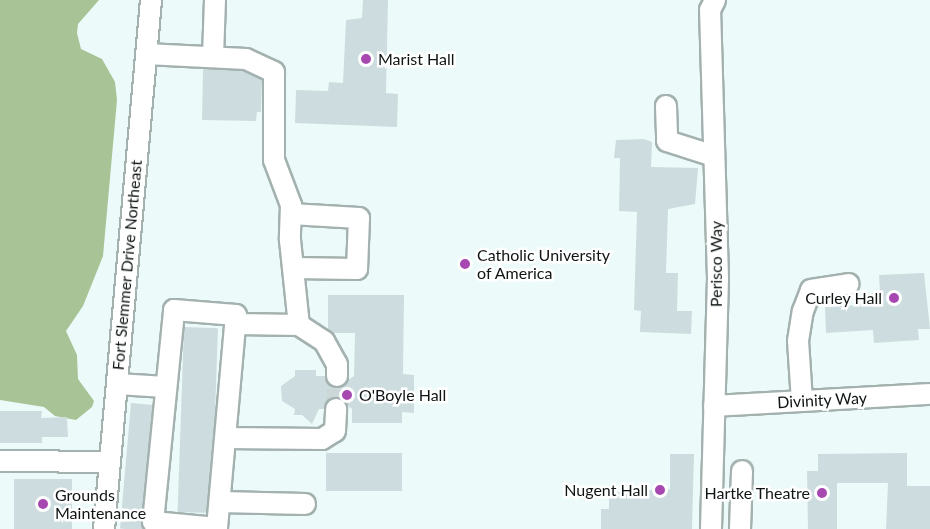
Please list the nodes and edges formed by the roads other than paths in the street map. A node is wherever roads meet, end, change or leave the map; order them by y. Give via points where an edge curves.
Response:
1 (151, 0) edge
2 (215, 0) edge
3 (715, 0) edge
4 (146, 54) junction
5 (213, 57) junction
6 (666, 106) dead end
7 (714, 156) junction
8 (291, 214) junction
9 (293, 268) junction
10 (849, 284) dead end
11 (236, 324) junction
12 (299, 326) junction
13 (338, 376) tunnel mouth
14 (117, 384) junction
15 (166, 387) junction
16 (930, 394) edge
17 (802, 401) junction
18 (714, 406) junction
19 (336, 409) tunnel mouth
20 (226, 438) junction
21 (0, 461) edge
22 (110, 462) junction
23 (742, 471) dead end
24 (220, 502) junction
25 (306, 504) dead end
26 (104, 529) edge
27 (711, 529) edge
28 (740, 529) edge

1 - 4 street, Fort Slemmer Drive Northeast
2 - 5 street
3 - 7 street, Perisco Way via 710,10
4 - 5 street
4 - 14 street, Fort Slemmer Drive Northeast
5 - 8 street via 246,58 274,72 274,160
6 - 7 street via 667,141
7 - 18 street, Perisco Way via 718,278
8 - 9 street
8 - 9 street via 359,218 357,269
9 - 12 street
10 - 17 street via 811,290 798,341
11 - 12 street
11 - 15 street via 236,315 174,310
11 - 20 street
12 - 13 street via 324,341 337,364
14 - 15 street
14 - 22 street, Fort Slemmer Drive Northeast
15 - 24 street via 153,522 218,528
16 - 17 street, Divinity Way
17 - 18 street, Divinity Way
18 - 27 street, Perisco Way
19 - 20 street via 335,430 321,439
20 - 24 street
21 - 22 street
22 - 26 street, Fort Slemmer Drive Northeast
23 - 28 street
24 - 25 street

